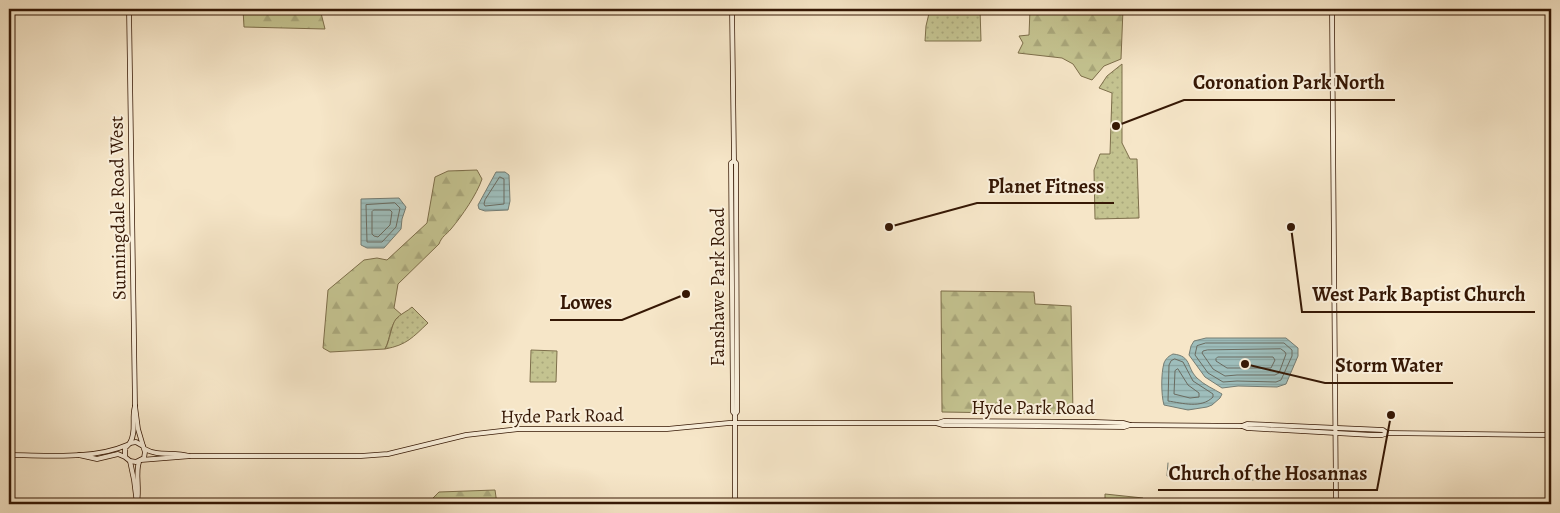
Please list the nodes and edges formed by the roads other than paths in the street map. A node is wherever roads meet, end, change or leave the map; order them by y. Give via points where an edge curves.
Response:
1 (129, 9) edge
2 (732, 9) edge
3 (1332, 9) edge
4 (135, 406) junction
5 (735, 423) junction
6 (1335, 431) junction
7 (1551, 435) edge
8 (128, 444) junction
9 (144, 447) junction
10 (9, 455) edge
11 (79, 455) junction
12 (191, 456) junction
13 (125, 457) junction
14 (130, 461) junction
15 (140, 461) junction
16 (137, 504) edge
17 (735, 504) edge
18 (1336, 504) edge

1 - 4 main road, Sunningdale Road West
2 - 5 main road, Fanshawe Park Road via 734,160 731,163 731,284
3 - 6 main road
4 - 8 main road, Sunningdale Road West via 134,434
4 - 9 main road, Sunningdale Road West
5 - 6 main road, Hyde Park Road via 1124,427 1266,424
5 - 12 main road, Hyde Park Road via 667,429 518,429 466,435 388,454 361,456
5 - 17 main road, Fanshawe Park Road
6 - 7 main road, Hyde Park Road via 1382,435
6 - 18 main road
8 - 9 main road via 136,442
8 - 11 main road via 103,453
8 - 13 main road
9 - 12 main road, Hyde Park Road via 155,454 167,452
9 - 15 main road via 145,455
10 - 11 main road
11 - 13 main road via 97,458 118,454
12 - 15 main road, Hyde Park Road
13 - 14 main road
14 - 15 main road
14 - 16 main road
15 - 16 main road

